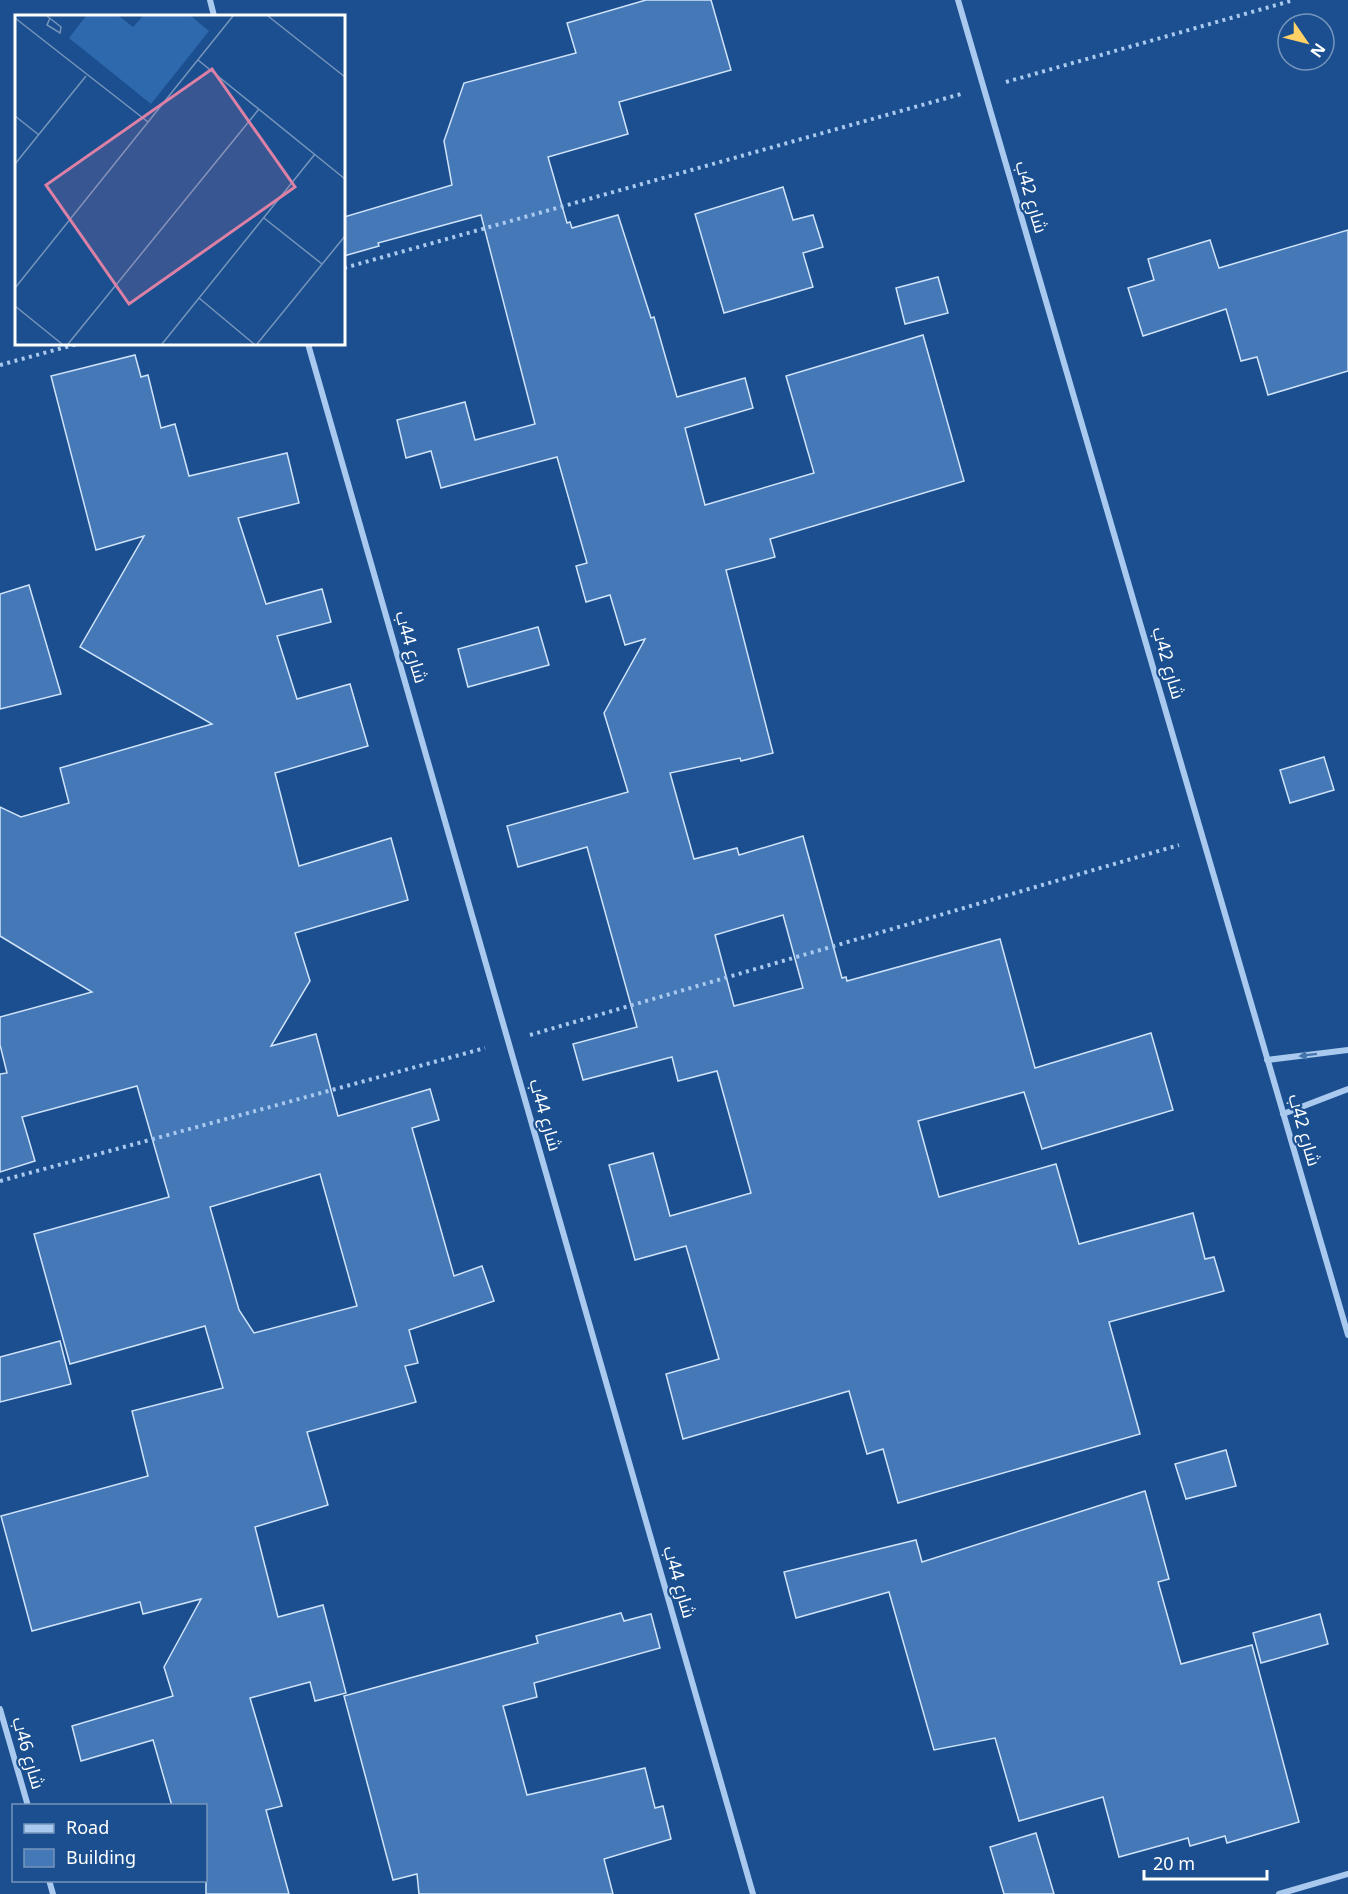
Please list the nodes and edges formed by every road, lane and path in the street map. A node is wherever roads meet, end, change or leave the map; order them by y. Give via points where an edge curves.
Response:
1 (210, 0) edge
2 (958, 0) edge
3 (1294, 0) edge
4 (214, 15) edge
5 (984, 88) junction
6 (345, 268) edge
7 (72, 345) edge
8 (308, 345) edge
9 (0, 365) edge
10 (1203, 838) junction
11 (509, 1042) junction
12 (1348, 1050) edge
13 (1267, 1060) junction
14 (1348, 1089) edge
15 (1283, 1114) junction
16 (0, 1181) edge
17 (1348, 1335) edge
18 (0, 1709) edge
19 (27, 1804) edge
20 (1348, 1874) edge
21 (753, 1894) edge
22 (1279, 1894) edge

1 - 4 street
2 - 5 street, شارع 42ب
3 - 5 path
5 - 6 path
5 - 10 street, شارع 42ب
7 - 9 path
8 - 11 street, شارع 44ب
10 - 11 path
10 - 13 street, شارع 42ب
11 - 16 path
11 - 21 street, شارع 44ب
12 -> 13 street
13 - 15 street, شارع 42ب
14 - 15 street
15 - 17 street, شارع 42ب
18 - 19 street, شارع 46ب
20 - 22 street

